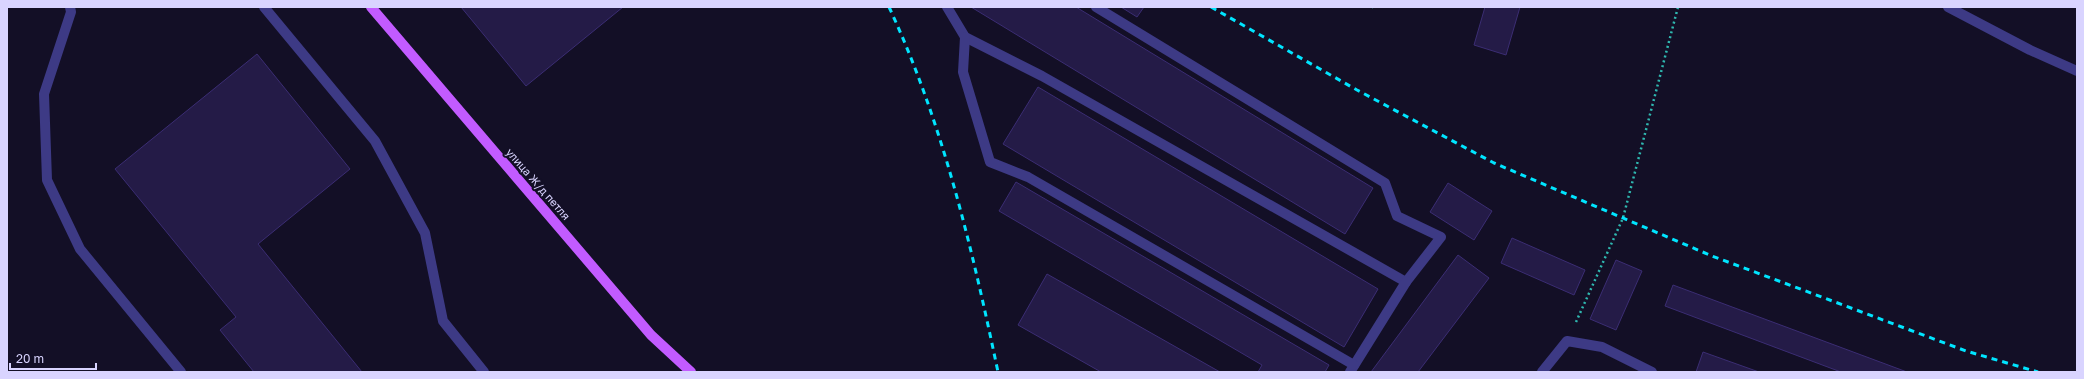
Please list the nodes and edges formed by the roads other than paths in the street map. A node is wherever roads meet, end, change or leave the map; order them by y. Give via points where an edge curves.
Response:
1 (70, 7) edge
2 (264, 7) edge
3 (371, 7) edge
4 (947, 7) edge
5 (1096, 7) edge
6 (1948, 7) edge
7 (965, 37) junction
8 (2077, 71) edge
9 (1406, 282) junction
10 (1352, 369) edge
11 (181, 372) edge
12 (484, 372) edge
13 (691, 372) edge
14 (1542, 372) edge
15 (1652, 372) edge

1 - 11 street via 72,12 44,94 47,180 80,249
2 - 12 street via 375,141 425,233 443,321
3 - 13 main road, улица Ж/д петля via 651,335
4 - 7 street
5 - 9 street via 1385,183 1397,216 1441,237
6 - 8 street via 2030,50
7 - 9 street via 1042,76
7 - 10 street via 963,72 990,162 1028,177
9 - 10 street
14 - 15 street via 1568,341 1602,347

